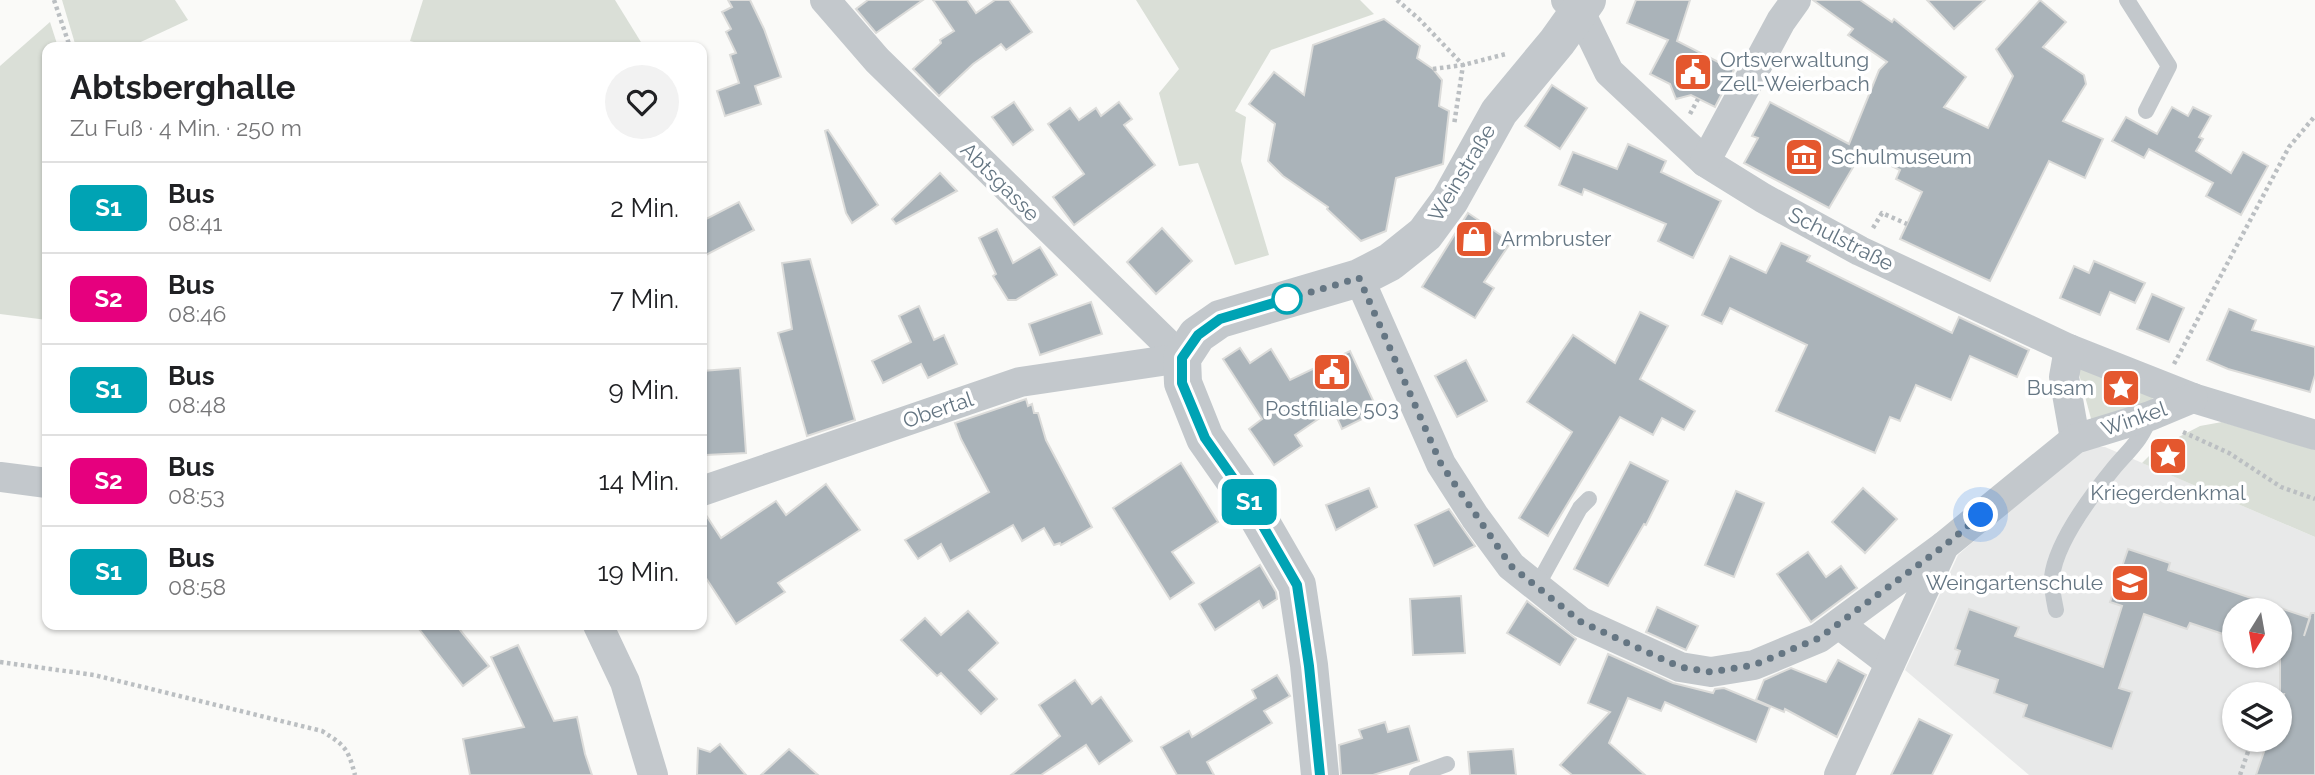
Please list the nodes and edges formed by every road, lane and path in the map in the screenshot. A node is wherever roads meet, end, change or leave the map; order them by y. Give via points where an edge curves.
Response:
1 (54, 0) edge
2 (825, 0) edge
3 (1398, 0) edge
4 (1796, 0) edge
5 (2127, 0) edge
6 (1577, 4) edge
7 (68, 42) edge
8 (1558, 42) junction
9 (1463, 65) junction
10 (1433, 69) dead end
11 (1698, 99) dead end
12 (2146, 111) dead end
13 (1455, 115) dead end
14 (1689, 116) dead end
15 (2315, 116) edge
16 (1705, 162) junction
17 (1359, 278) junction
18 (2069, 349) junction
19 (1182, 358) junction
20 (2163, 386) junction
21 (2193, 398) junction
22 (2150, 416) junction
23 (2315, 435) edge
24 (2075, 439) junction
25 (0, 477) edge
26 (42, 482) edge
27 (707, 489) edge
28 (1589, 499) dead end
29 (2315, 499) edge
30 (1944, 546) junction
31 (1537, 586) junction
32 (2056, 610) dead end
33 (1839, 624) junction
34 (600, 630) edge
35 (0, 662) edge
36 (1890, 663) junction
37 (2248, 752) edge
38 (1447, 764) dead end
39 (355, 775) edge
40 (653, 775) edge
41 (1320, 775) edge
42 (1418, 775) edge
43 (1839, 775) edge
44 (2240, 775) edge

1 - 7 path
2 - 19 street, Abtsgasse via 877,60
3 - 9 path
4 - 16 street
5 - 12 lane via 2169,66
6 - 8 street, Weinstraße
6 - 16 street, Schulstraße via 1609,72
8 - 9 path
8 - 17 street, Weinstraße via 1499,112 1450,200 1425,234 1390,262
9 - 10 path
9 - 13 path
11 - 14 path
15 - 20 path via 2289,147
16 - 18 street, Schulstraße via 1860,251
17 - 19 street, Weinstraße via 1220,319 1198,335
17 - 31 street, Winkel via 1441,464 1511,566
18 - 20 street, Schulstraße
18 - 24 street, Winkel via 2064,376
19 - 27 street, Obertal via 1020,382
19 - 41 street via 1182,383 1205,438 1245,495 1297,585
20 - 21 street, Schulstraße
21 - 22 street, Winkel
21 - 23 street, Schulstraße
22 - 24 street, Winkel
22 - 29 path via 2230,453 2281,487
22 - 32 lane via 2145,433 2080,514 2061,547 2052,578
24 - 30 street, Winkel
25 - 26 street
28 - 31 lane
30 - 33 street, Winkel
30 - 36 street, Winkel
31 - 33 street, Winkel via 1581,622 1680,667 1711,672 1754,665 1819,638
33 - 36 street
34 - 40 street via 625,682
35 - 39 path via 94,675 322,731 349,752
36 - 43 street, Winkel
37 - 44 path
38 - 42 lane

